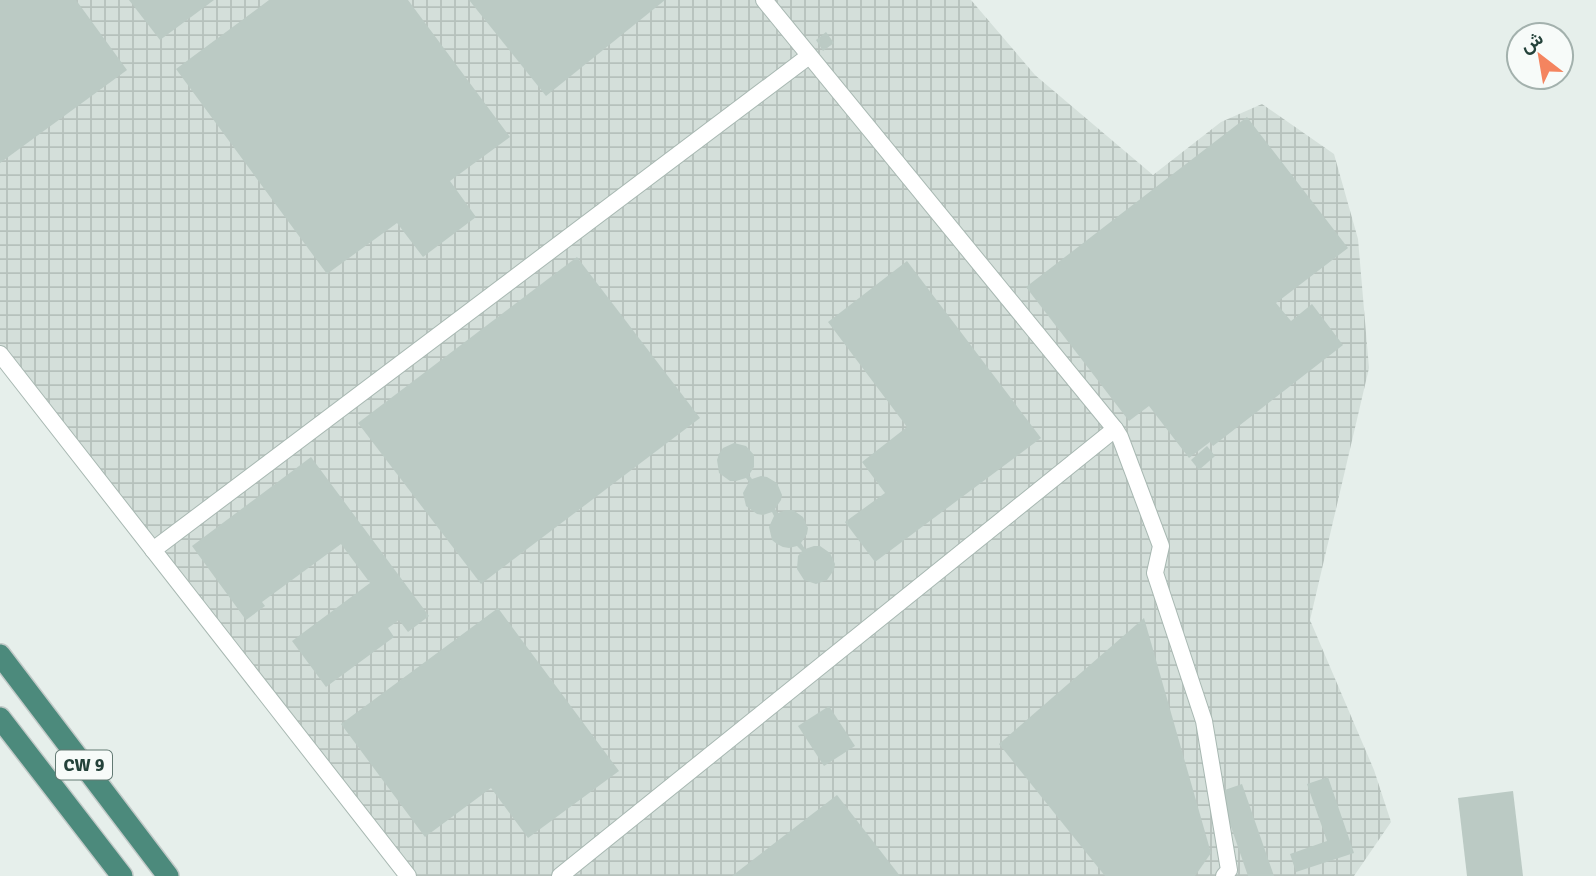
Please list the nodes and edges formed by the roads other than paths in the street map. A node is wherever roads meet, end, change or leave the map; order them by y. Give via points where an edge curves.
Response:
1 (764, 0) edge
2 (809, 56) junction
3 (0, 354) edge
4 (1115, 429) junction
5 (153, 550) junction
6 (0, 655) edge
7 (0, 718) edge
8 (122, 876) edge
9 (168, 876) edge
10 (408, 876) edge
11 (560, 876) edge
12 (1224, 876) edge

1 - 2 lane
2 - 4 lane
2 - 5 lane
3 - 5 lane
4 - 11 lane
4 - 12 lane via 1161,546 1156,573 1204,721 1229,870
5 - 10 lane
6 - 9 highway, CW 9
7 - 8 highway, CW 9

